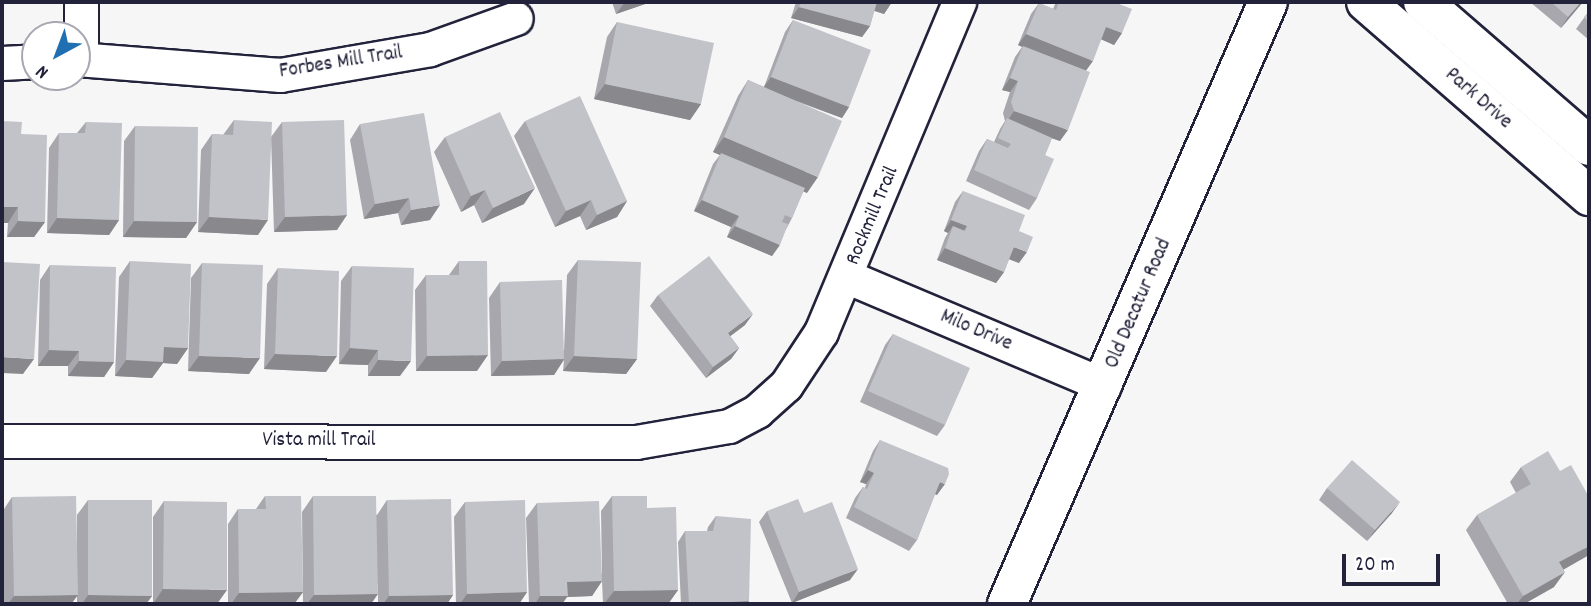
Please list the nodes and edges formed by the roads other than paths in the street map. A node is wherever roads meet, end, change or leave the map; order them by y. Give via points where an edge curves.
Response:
1 (81, 2) edge
2 (959, 2) edge
3 (1268, 2) edge
4 (1366, 2) edge
5 (1423, 2) edge
6 (516, 18) dead end
7 (80, 21) edge
8 (91, 60) edge
9 (21, 62) edge
10 (2, 63) edge
11 (1589, 146) edge
12 (1589, 196) edge
13 (848, 277) junction
14 (1104, 385) junction
15 (2, 441) edge
16 (636, 442) joint
17 (1007, 604) edge

1 - 7 street
2 - 13 street, Rockmill Trail
3 - 14 street, Old Decatur Road
4 - 12 street, Park Drive
5 - 11 street, Park Drive
6 - 8 street, Forbes Mill Trail via 430,49 280,75
9 - 10 street
13 - 14 street, Milo Drive
13 - 16 street, Rockmill Trail via 804,363 757,411 729,426
14 - 17 street, Old Decatur Road
15 - 16 street, Vista mill Trail

